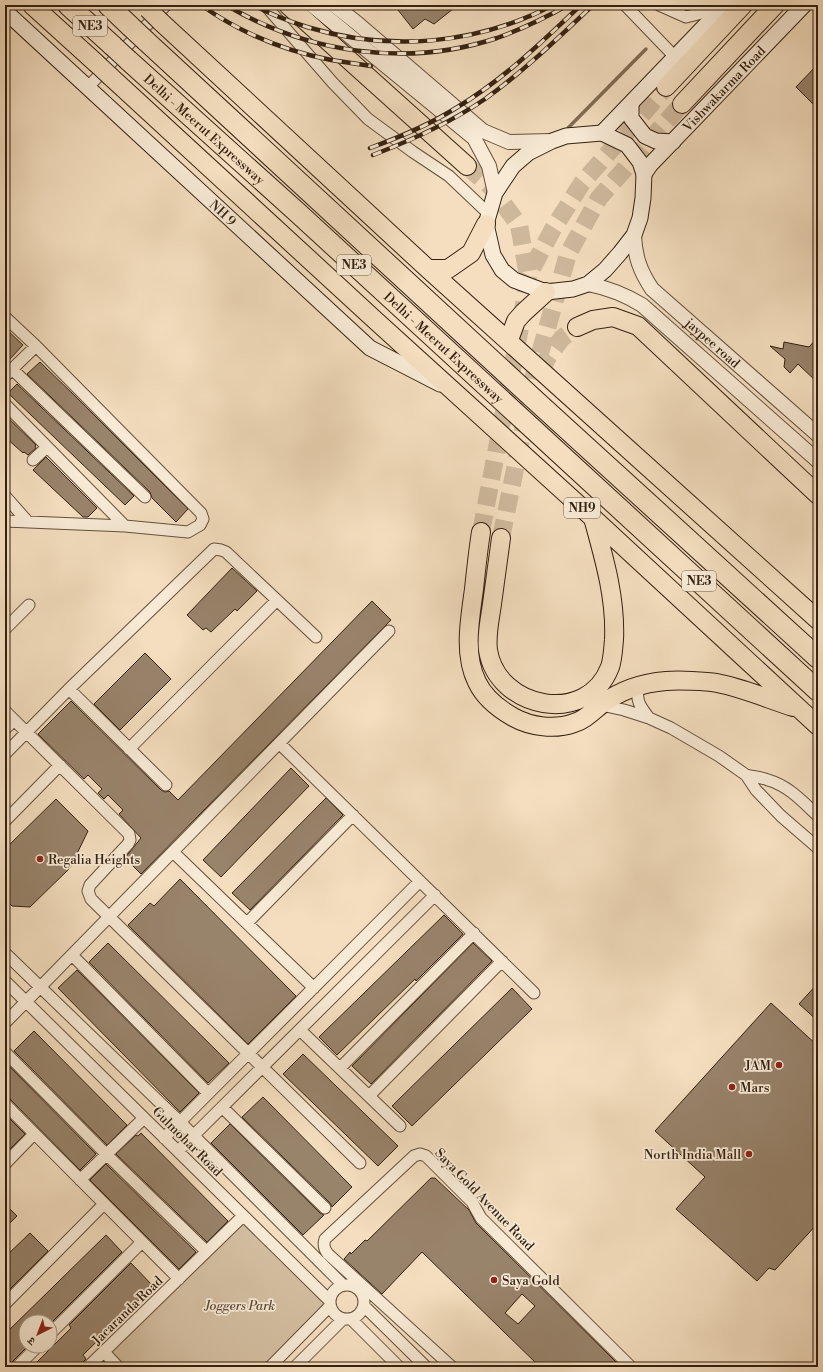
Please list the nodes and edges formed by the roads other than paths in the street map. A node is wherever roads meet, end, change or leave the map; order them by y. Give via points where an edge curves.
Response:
1 (32, 5) edge
2 (68, 5) edge
3 (108, 5) edge
4 (265, 5) edge
5 (288, 5) edge
6 (312, 5) edge
7 (334, 5) edge
8 (625, 5) edge
9 (659, 5) edge
10 (718, 5) edge
11 (725, 5) edge
12 (743, 5) edge
13 (775, 5) edge
14 (804, 5) edge
15 (146, 7) edge
16 (5, 11) edge
17 (164, 13) edge
18 (675, 57) junction
19 (88, 87) junction
20 (666, 87) tunnel mouth
21 (631, 104) junction
22 (682, 104) tunnel mouth
23 (602, 133) junction
24 (552, 141) junction
25 (673, 142) junction
26 (467, 166) tunnel mouth
27 (644, 174) junction
28 (495, 193) junction
29 (488, 219) junction
30 (634, 235) junction
31 (428, 269) junction
32 (588, 284) junction
33 (546, 292) junction
34 (5, 317) edge
35 (577, 327) tunnel mouth
36 (509, 340) junction
37 (36, 346) junction
38 (9, 372) edge
39 (455, 392) junction
40 (5, 404) edge
41 (818, 435) edge
42 (818, 442) edge
43 (47, 447) junction
44 (813, 457) edge
45 (33, 460) dead end
46 (818, 494) edge
47 (5, 496) edge
48 (145, 497) dead end
49 (593, 518) junction
50 (5, 521) edge
51 (28, 522) junction
52 (125, 526) junction
53 (480, 532) tunnel mouth
54 (501, 538) tunnel mouth
55 (277, 600) junction
56 (29, 605) dead end
57 (818, 620) edge
58 (5, 629) edge
59 (389, 631) dead end
60 (316, 637) dead end
61 (818, 658) edge
62 (638, 686) junction
63 (69, 689) junction
64 (818, 691) edge
65 (601, 705) junction
66 (799, 709) junction
67 (5, 711) edge
68 (649, 718) junction
69 (14, 720) junction
70 (818, 726) edge
71 (5, 729) edge
72 (27, 732) junction
73 (279, 743) junction
74 (129, 749) junction
75 (5, 754) edge
76 (60, 765) junction
77 (746, 775) junction
78 (166, 785) dead end
79 (353, 815) junction
80 (818, 816) edge
81 (5, 821) edge
82 (818, 848) edge
83 (173, 852) junction
84 (420, 881) junction
85 (435, 895) junction
86 (108, 918) junction
87 (247, 924) junction
88 (474, 933) junction
89 (5, 953) edge
90 (72, 955) junction
91 (502, 961) junction
92 (5, 981) edge
93 (40, 987) junction
94 (314, 988) junction
95 (534, 993) dead end
96 (26, 1002) junction
97 (5, 1023) edge
98 (300, 1030) junction
99 (5, 1052) edge
100 (248, 1054) junction
101 (262, 1067) junction
102 (340, 1068) junction
103 (208, 1093) junction
104 (369, 1096) junction
105 (5, 1104) edge
106 (222, 1106) junction
107 (144, 1118) junction
108 (180, 1122) junction
109 (400, 1126) dead end
110 (34, 1134) junction
111 (193, 1136) junction
112 (164, 1138) junction
113 (178, 1151) junction
114 (106, 1154) junction
115 (5, 1164) edge
116 (360, 1164) dead end
117 (80, 1180) junction
118 (104, 1204) junction
119 (325, 1208) dead end
120 (243, 1216) junction
121 (142, 1242) junction
122 (206, 1251) junction
123 (178, 1279) junction
124 (343, 1285) junction
125 (330, 1303) junction
126 (5, 1304) edge
127 (364, 1306) junction
128 (347, 1319) junction
129 (58, 1326) edge
130 (104, 1352) junction
131 (30, 1354) edge
132 (17, 1367) edge
133 (88, 1367) edge
134 (118, 1367) edge
135 (270, 1367) edge
136 (295, 1367) edge
137 (399, 1367) edge
138 (426, 1367) edge
139 (452, 1367) edge
140 (631, 1367) edge

1 - 39 highway, NH9, bridge
2 - 64 highway, Delhi - Meerut Expressway / NE3, bridge
3 - 61 highway, Delhi - Meerut Expressway / NE3, bridge
4 - 29 street via 368,119 449,176
5 - 26 highway
6 - 28 street via 474,138 489,166
7 - 24 street via 483,131 509,142
8 - 18 street
9 - 10 street via 686,17 706,12
11 - 18 main road
12 - 20 highway
13 - 22 highway
14 - 25 main road, Vishwakarma Road
15 - 17 highway, bridge
16 - 19 main road, NH 9
17 - 19 street
17 - 31 highway
18 - 21 main road
19 - 39 main road, NH 9 via 370,348
21 - 23 main road
21 - 25 main road via 631,118 645,136 656,141
23 - 24 main road via 566,136
23 - 27 main road via 627,145 640,162
24 - 28 main road via 528,153 513,166
25 - 27 main road, Vishwakarma Road
27 - 30 main road via 640,218
28 - 29 main road
29 - 31 highway via 471,253 448,269
29 - 33 main road via 493,256 502,270 514,280
30 - 32 main road via 605,270
30 - 41 street, jaypee road via 638,264 652,289
31 - 36 highway
32 - 33 main road via 573,289
32 - 44 street via 617,292 642,305
33 - 36 highway via 516,321
34 - 37 street
35 - 46 highway via 593,320 613,317 638,326
36 - 57 highway
37 - 38 street
37 - 52 street via 201,513 203,519 200,525 188,532
38 - 48 street
39 - 49 highway, NH9
40 - 43 street
42 - 44 street
43 - 45 street
43 - 52 street
47 - 51 street
49 - 54 highway via 607,567 614,611 613,656 606,676 592,692 564,704 543,704 531,700 516,692 495,671 488,650 488,632
49 - 66 highway, NH9
50 - 51 street
51 - 52 street
53 - 65 highway via 469,650 471,667 477,683 503,712 521,722 538,727 574,723
55 - 60 street
55 - 63 street via 226,552 214,550
55 - 74 street
56 - 58 street
59 - 73 street
62 - 65 highway via 616,694
62 - 66 highway via 666,681 716,683
62 - 68 street via 638,700
63 - 72 street
63 - 74 street
65 - 68 street
66 - 70 highway, NH9
67 - 69 street
68 - 77 street via 694,740
69 - 71 street
69 - 72 street
72 - 75 street
72 - 76 street
73 - 79 street
73 - 83 street
74 - 78 street
76 - 81 street
76 - 86 street via 129,834 128,844 90,885 88,891 91,899
77 - 80 street via 781,785 794,793
77 - 82 street via 756,790 781,816
79 - 84 street
79 - 87 street
83 - 86 street
83 - 87 street
84 - 85 street
84 - 94 street
85 - 88 street
85 - 98 street
86 - 90 street
86 - 100 street
87 - 94 street
88 - 91 street
88 - 102 street
89 - 93 street, Gulmohar Road
90 - 93 street
90 - 103 street
91 - 95 street
91 - 104 street
92 - 96 street, Gulmohar Road
93 - 96 street
93 - 108 street, Gulmohar Road
94 - 100 street
96 - 97 street
96 - 107 street, Gulmohar Road
98 - 101 street
98 - 102 street
99 - 114 street
100 - 101 street
100 - 103 street
101 - 106 street
101 - 116 street
102 - 104 street
103 - 108 street
104 - 109 street
105 - 110 street, Jacaranda Road
106 - 111 street
106 - 119 street
107 - 112 street, Gulmohar Road
107 - 114 street
108 - 111 street, Gulmohar Road
108 - 112 street
110 - 115 street
110 - 117 street, Jacaranda Road
111 - 113 street
111 - 124 street, Gulmohar Road
112 - 113 street, Gulmohar Road
113 - 120 street, Gulmohar Road
114 - 117 street
114 - 122 street
117 - 118 street, Jacaranda Road
118 - 121 street, Jacaranda Road
118 - 126 street
120 - 122 street
120 - 125 street, Gulmohar Road
121 - 123 street, Jacaranda Road
121 - 129 street
122 - 123 street
123 - 130 street, Jacaranda Road
124 - 125 street via 334,1291
124 - 127 street via 358,1289 363,1294
125 - 128 street via 334,1314
125 - 135 street
127 - 128 street via 356,1317
127 - 138 street
128 - 136 street
128 - 137 street
130 - 133 street, Jacaranda Road
130 - 134 street
131 - 132 street
139 - 140 street, Saya Gold Avenue Road via 328,1254 324,1244 342,1223 414,1156 420,1154 426,1156 472,1202 481,1218

